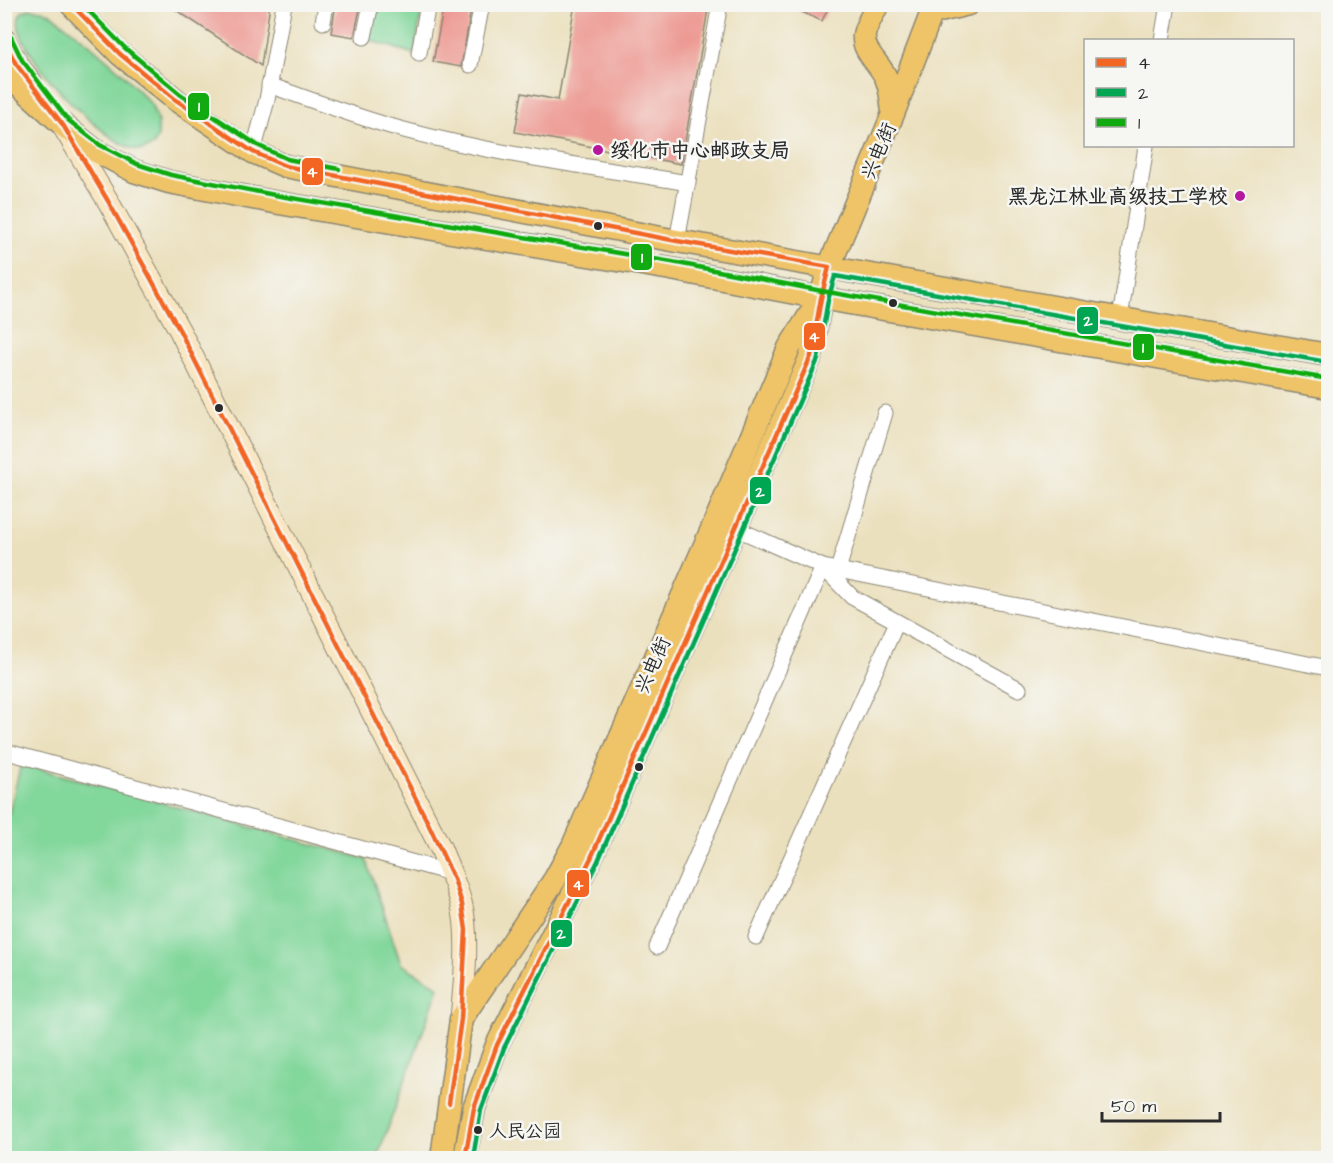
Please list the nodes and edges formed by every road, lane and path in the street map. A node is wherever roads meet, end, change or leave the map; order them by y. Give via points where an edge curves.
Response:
1 (71, 4) edge
2 (284, 4) edge
3 (326, 4) edge
4 (371, 4) edge
5 (428, 4) edge
6 (482, 4) edge
7 (720, 4) edge
8 (878, 4) edge
9 (968, 4) edge
10 (1168, 4) edge
11 (933, 9) edge
12 (323, 22) dead end
13 (364, 38) dead end
14 (1162, 39) edge
15 (4, 40) edge
16 (419, 53) dead end
17 (470, 65) dead end
18 (4, 70) edge
19 (269, 85) junction
20 (893, 114) junction
21 (63, 125) junction
22 (1146, 147) edge
23 (253, 152) junction
24 (688, 183) junction
25 (677, 240) junction
26 (829, 267) junction
27 (672, 269) junction
28 (821, 298) junction
29 (1120, 319) junction
30 (1329, 355) edge
31 (1329, 387) edge
32 (885, 413) dead end
33 (725, 524) junction
34 (830, 569) junction
35 (897, 622) junction
36 (1329, 668) edge
37 (1019, 689) dead end
38 (4, 751) edge
39 (451, 873) junction
40 (756, 937) dead end
41 (657, 947) dead end
42 (461, 1019) junction
43 (442, 1158) edge
44 (465, 1158) edge

1 - 23 main road via 120,54 176,100
2 - 19 street
3 - 12 street
4 - 13 street
5 - 16 street
6 - 17 street
7 - 24 street
8 - 20 main road via 864,34 866,48 887,80
9 - 11 main road
10 - 14 street
11 - 20 main road, 兴电街
15 - 21 main road via 16,64
18 - 21 main road
19 - 23 street
19 - 24 street via 367,119 465,145
20 - 26 main road, 兴电街
21 - 27 main road via 105,156 134,171 170,182
21 - 39 main road via 180,331
22 - 29 street
23 - 25 main road via 285,166
24 - 25 street
25 - 26 main road
25 - 27 main road
26 - 28 main road, 兴电街
26 - 29 main road
27 - 28 main road
28 - 31 main road
28 - 33 main road, 兴电街 via 811,356
29 - 30 main road
32 - 34 street
33 - 34 street
33 - 42 main road, 兴电街 via 573,846
33 - 44 main road, 兴电街 via 591,858 497,1046 474,1108
34 - 35 street via 852,597
34 - 36 street
34 - 41 street
35 - 37 street
35 - 40 street
38 - 39 street
39 - 42 main road via 466,930
42 - 43 main road

